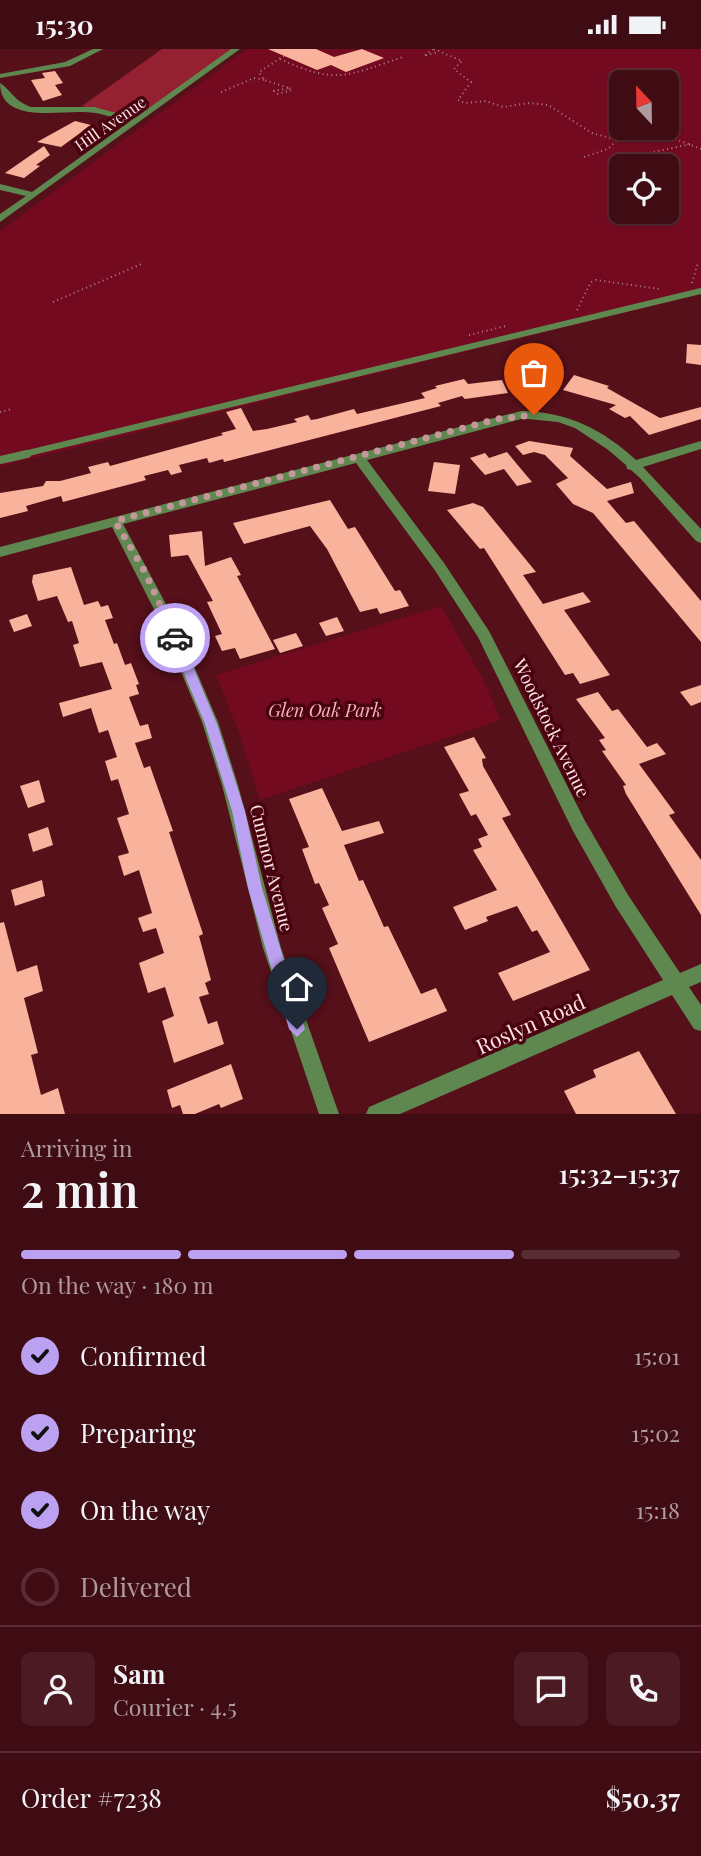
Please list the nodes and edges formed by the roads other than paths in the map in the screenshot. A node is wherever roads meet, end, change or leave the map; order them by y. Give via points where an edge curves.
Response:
1 (99, 49) edge
2 (236, 49) edge
3 (0, 76) edge
4 (0, 85) edge
5 (137, 121) junction
6 (0, 187) edge
7 (33, 195) junction
8 (0, 219) edge
9 (701, 291) edge
10 (701, 445) edge
11 (358, 457) junction
12 (0, 460) edge
13 (632, 466) junction
14 (115, 521) junction
15 (701, 538) edge
16 (0, 552) edge
17 (701, 973) edge
18 (678, 983) junction
19 (701, 1022) edge
20 (329, 1114) edge
21 (376, 1114) edge

1 - 3 street via 67,64
2 - 5 street, Hill Avenue
4 - 5 street via 10,103 25,110 93,110
5 - 7 street, Hill Avenue
6 - 7 street
7 - 8 street, Hill Avenue
9 - 12 lane
10 - 13 street
11 - 13 street via 509,417 534,415 564,419 592,432
11 - 14 street
11 - 18 street, Woodstock Avenue via 484,635 579,826 622,901
13 - 15 street
14 - 16 street
14 - 20 street, Cumnor Avenue via 145,572 211,724 239,811 278,970
17 - 18 street, Roslyn Road
18 - 19 street, Woodstock Avenue
18 - 21 street, Roslyn Road

